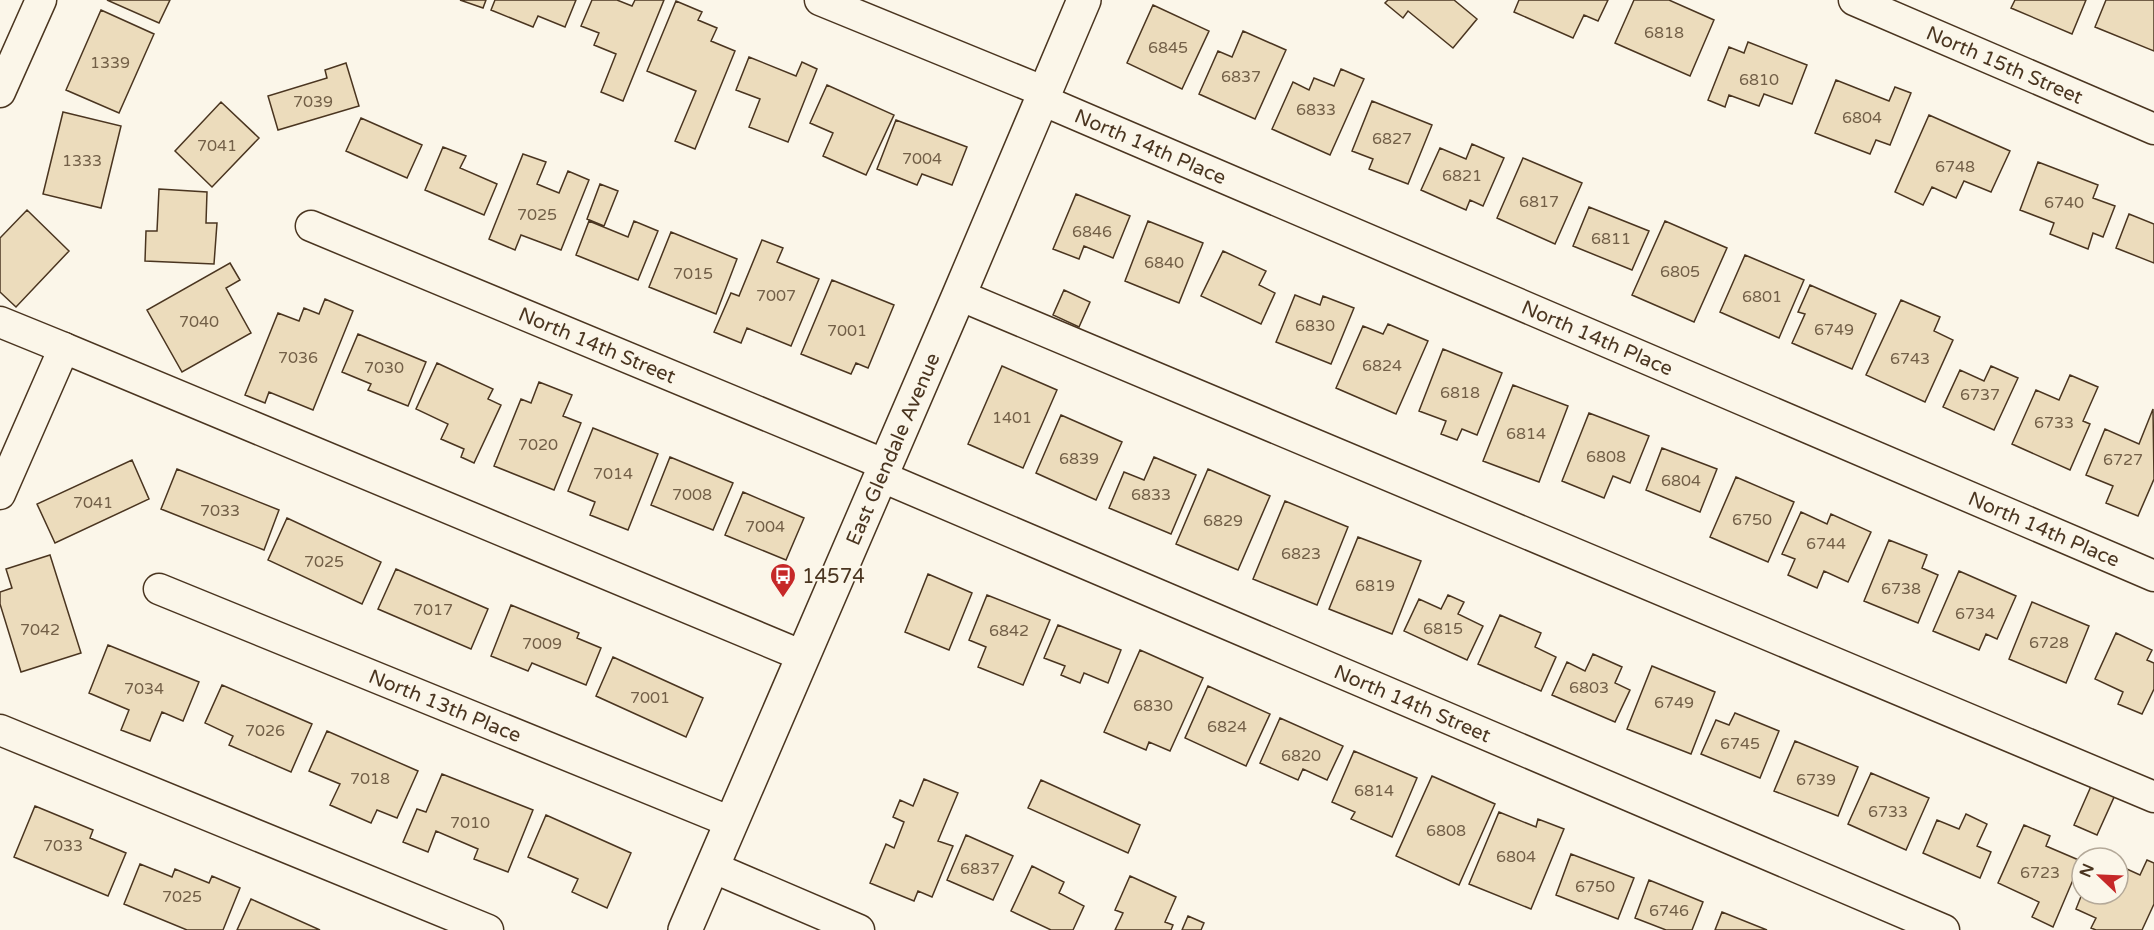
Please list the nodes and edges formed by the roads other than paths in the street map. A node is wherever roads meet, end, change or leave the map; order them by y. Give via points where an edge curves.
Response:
1 (41, 0) edge
2 (820, 0) edge
3 (1084, 0) edge
4 (1854, 0) edge
5 (0, 92) edge
6 (1044, 96) junction
7 (2154, 129) edge
8 (311, 226) dead end
9 (959, 295) junction
10 (0, 322) edge
11 (64, 348) junction
12 (883, 470) junction
13 (0, 494) edge
14 (2154, 576) edge
15 (159, 589) dead end
16 (803, 656) junction
17 (0, 730) edge
18 (2154, 797) edge
19 (731, 822) junction
20 (712, 867) junction
21 (488, 930) edge
22 (685, 930) edge
23 (859, 930) edge
24 (1944, 930) edge

1 - 5 street
2 - 6 street, North 14th Place
3 - 6 main road, East Glendale Avenue
4 - 7 street, North 15th Street
6 - 9 main road, East Glendale Avenue
6 - 14 street, North 14th Place
8 - 12 street, North 14th Street
9 - 12 main road, East Glendale Avenue
9 - 18 street
10 - 11 street
11 - 13 street
11 - 16 street
12 - 16 main road, East Glendale Avenue
12 - 24 street, North 14th Street
15 - 19 street, North 13th Place
16 - 19 main road, East Glendale Avenue
17 - 21 street
19 - 20 main road, East Glendale Avenue
20 - 22 main road, East Glendale Avenue
20 - 23 street

